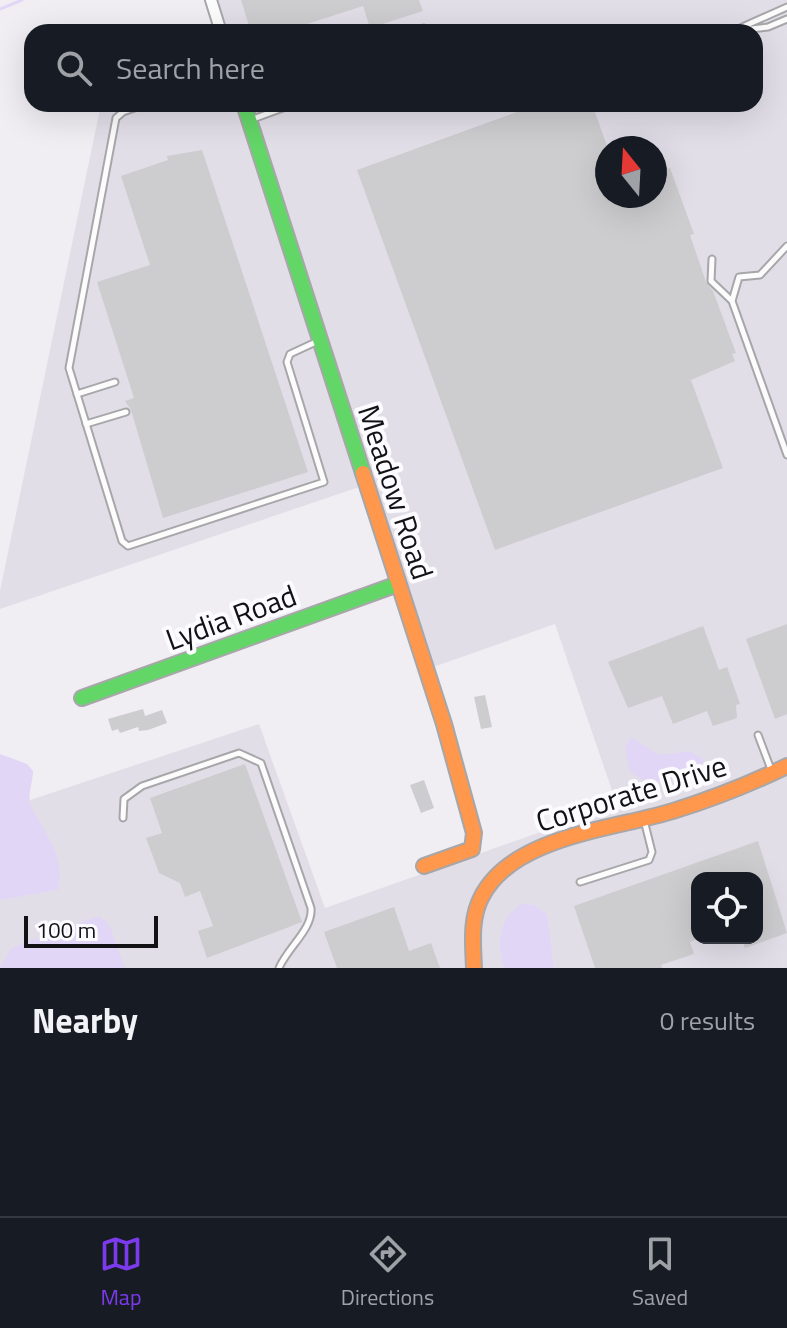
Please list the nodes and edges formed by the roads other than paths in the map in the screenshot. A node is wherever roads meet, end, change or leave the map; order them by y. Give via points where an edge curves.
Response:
1 (211, 0) edge
2 (787, 7) edge
3 (787, 19) edge
4 (218, 24) edge
5 (749, 24) edge
6 (763, 28) edge
7 (123, 112) edge
8 (246, 112) edge
9 (273, 112) edge
10 (249, 121) junction
11 (787, 246) edge
12 (712, 259) dead end
13 (732, 301) junction
14 (320, 341) junction
15 (115, 382) dead end
16 (77, 394) junction
17 (126, 412) dead end
18 (86, 424) junction
19 (787, 455) edge
20 (398, 584) junction
21 (82, 698) dead end
22 (758, 735) dead end
23 (787, 766) edge
24 (772, 773) junction
25 (123, 818) dead end
26 (643, 819) junction
27 (424, 866) dead end
28 (580, 882) dead end
29 (279, 968) edge
30 (474, 968) edge

1 - 4 street
2 - 5 lane
3 - 6 lane
7 - 16 lane via 111,137 69,368
8 - 10 street, Meadow Road
9 - 10 lane
10 - 14 street, Meadow Road
11 - 13 lane via 760,275 739,277
12 - 13 lane via 711,281
13 - 19 lane
14 - 18 lane via 290,354 287,362 324,482 128,546 122,541
14 - 20 street, Meadow Road
15 - 16 lane
16 - 18 lane
17 - 18 lane
20 - 21 street, Lydia Road
20 - 27 street, Meadow Road via 474,833 472,849
22 - 24 lane
23 - 24 street, Corporate Drive
24 - 26 street, Corporate Drive via 711,799
25 - 29 lane via 124,799 142,786 239,753 261,763 311,908 309,925 289,946
26 - 28 lane via 652,852 649,860
26 - 30 street, Corporate Drive via 537,848 504,868 487,888 474,917

